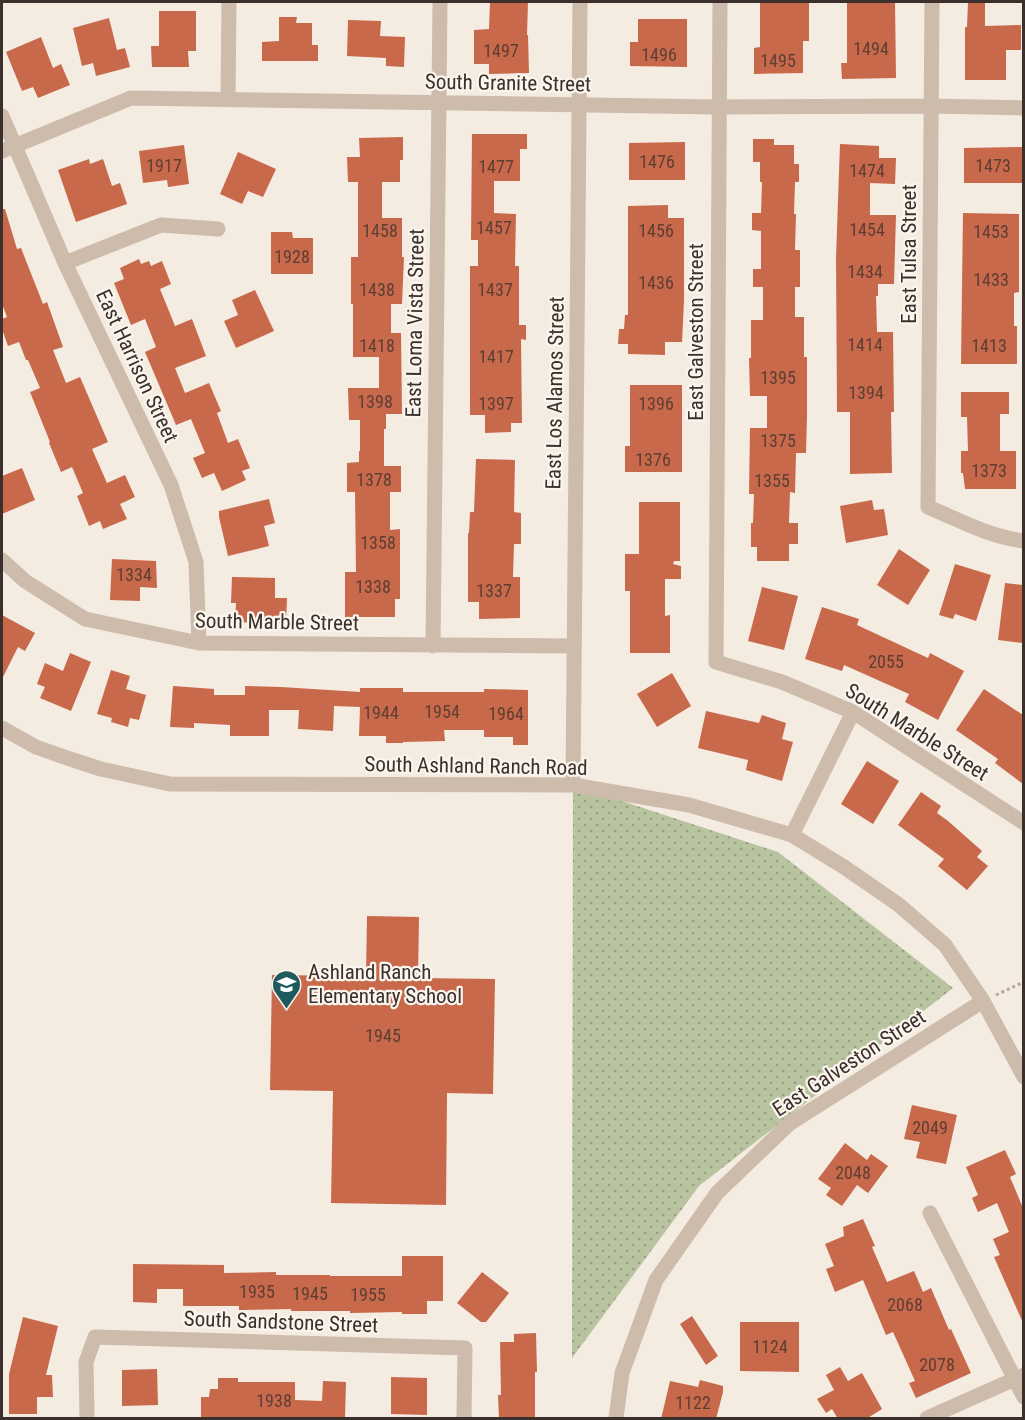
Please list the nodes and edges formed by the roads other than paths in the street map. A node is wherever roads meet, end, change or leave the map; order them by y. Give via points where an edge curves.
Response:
1 (229, 2) edge
2 (440, 2) edge
3 (580, 2) edge
4 (720, 2) edge
5 (932, 2) edge
6 (228, 99) junction
7 (439, 103) junction
8 (578, 105) junction
9 (931, 106) junction
10 (719, 107) junction
11 (1023, 108) edge
12 (2, 116) edge
13 (8, 148) edge
14 (218, 229) dead end
15 (65, 263) junction
16 (1023, 541) edge
17 (2, 560) edge
18 (199, 644) junction
19 (433, 646) junction
20 (573, 646) junction
21 (716, 662) joint
22 (853, 712) junction
23 (2, 728) edge
24 (573, 785) junction
25 (1023, 824) edge
26 (792, 835) junction
27 (983, 1001) junction
28 (1023, 1077) edge
29 (930, 1213) dead end
30 (1019, 1378) edge
31 (1023, 1397) edge
32 (87, 1419) edge
33 (464, 1419) edge
34 (616, 1419) edge
35 (927, 1419) edge

1 - 6 street
2 - 7 street, East Loma Vista Street
3 - 8 street, East Los Alamos Street
4 - 10 street, East Galveston Street
5 - 9 street, East Tulsa Street
6 - 7 street, South Granite Street
6 - 13 street, South Granite Street via 131,98
7 - 8 street, South Granite Street
7 - 19 street, East Loma Vista Street
8 - 10 street, South Granite Street
8 - 20 street, East Los Alamos Street
9 - 10 street, South Granite Street
9 - 11 street, South Granite Street
9 - 16 street, East Tulsa Street via 928,507
10 - 21 street, East Galveston Street
12 - 13 street, East Harrison Street
13 - 15 street, East Harrison Street
14 - 15 street via 161,225
15 - 18 street, East Harrison Street via 171,485 196,562
17 - 18 street, South Marble Street via 25,581 85,619
18 - 19 street, South Marble Street
19 - 20 street, South Marble Street
20 - 24 street, East Los Alamos Street
21 - 22 street, South Marble Street via 782,682
22 - 25 street, South Marble Street
22 - 26 street
23 - 24 street, South Ashland Ranch Road via 36,747 101,769 170,784
24 - 26 street, South Ashland Ranch Road via 689,805
26 - 27 street, South Ashland Ranch Road via 899,904 945,945
27 - 28 street, South Ashland Ranch Road
27 - 34 street, East Galveston Street via 789,1124 717,1193 656,1280 622,1373
29 - 30 street
30 - 31 street
30 - 35 street
32 - 33 street, South Sandstone Street via 86,1362 95,1337 465,1348

